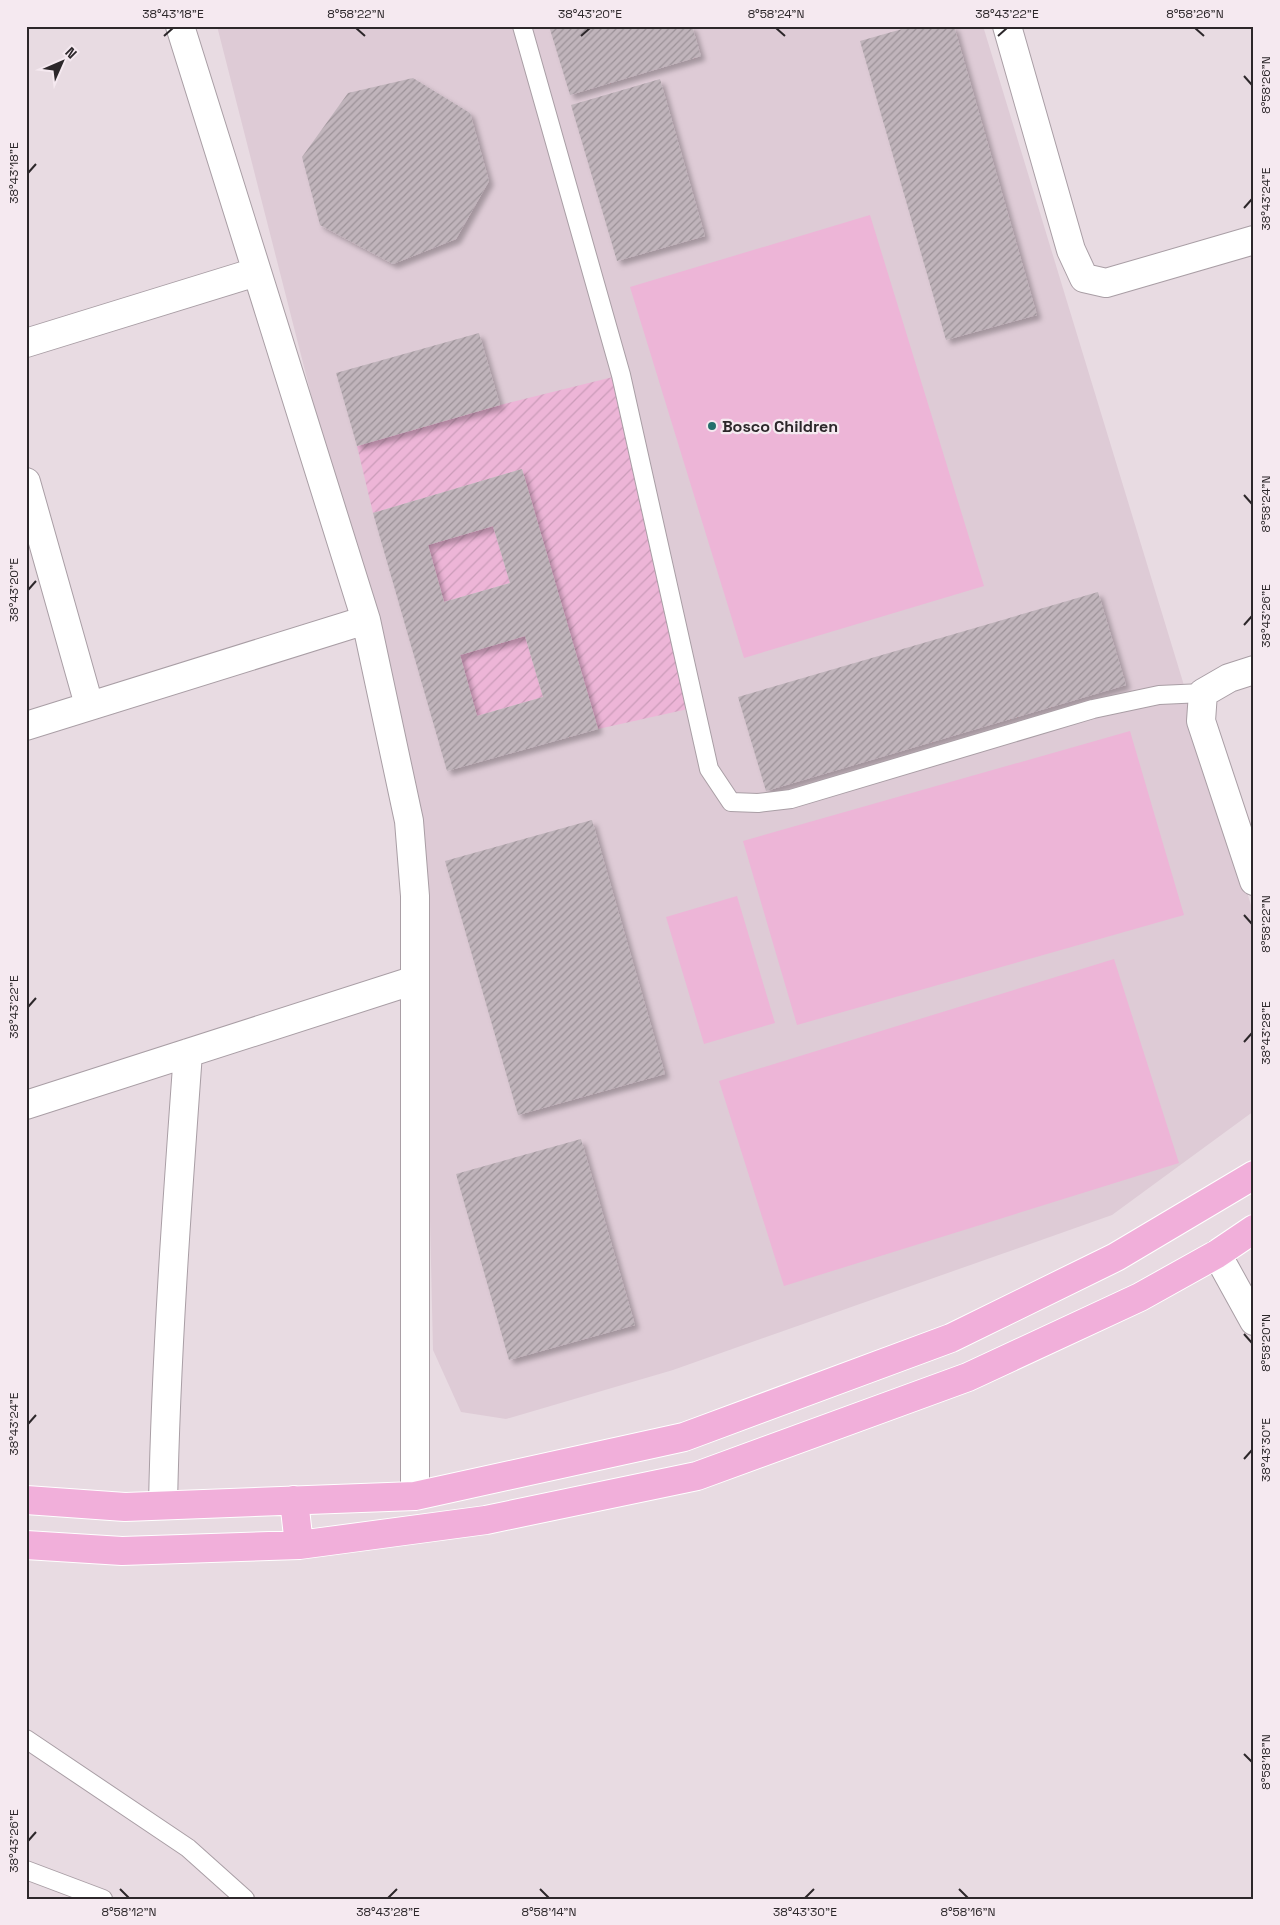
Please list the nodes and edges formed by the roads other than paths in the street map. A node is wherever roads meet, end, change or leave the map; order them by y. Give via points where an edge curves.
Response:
1 (180, 26) edge
2 (522, 26) edge
3 (1007, 26) edge
4 (1254, 240) edge
5 (256, 272) junction
6 (26, 343) edge
7 (26, 482) edge
8 (366, 620) junction
9 (1254, 670) edge
10 (1203, 693) junction
11 (89, 705) junction
12 (26, 726) edge
13 (1254, 882) edge
14 (415, 980) junction
15 (188, 1053) junction
16 (26, 1105) edge
17 (1254, 1175) edge
18 (1254, 1229) edge
19 (1216, 1254) junction
20 (1254, 1321) edge
21 (415, 1496) junction
22 (26, 1500) edge
23 (294, 1500) junction
24 (163, 1505) junction
25 (299, 1544) junction
26 (26, 1546) edge
27 (26, 1739) edge
28 (26, 1870) edge
29 (104, 1899) edge
30 (245, 1899) edge

1 - 5 street
2 - 10 lane via 620,375 709,769 731,802 791,799 1093,709 1159,695
3 - 4 street via 1071,250 1084,278 1106,284
5 - 6 street
5 - 8 street
7 - 11 street
8 - 11 street
8 - 14 street via 409,821 415,896
9 - 10 street via 1230,678
10 - 13 street via 1201,721
11 - 12 street
14 - 15 street
14 - 21 street
15 - 16 street
15 - 24 street via 165,1395
17 - 21 main road via 1116,1257 942,1341 684,1437
18 - 19 main road
19 - 20 street
19 - 25 main road via 1140,1297 968,1377 697,1476 486,1520
21 - 23 main road
22 - 24 main road via 124,1507
23 - 24 main road
23 - 25 main road
25 - 26 main road via 122,1551
27 - 30 lane via 188,1848
28 - 29 lane

